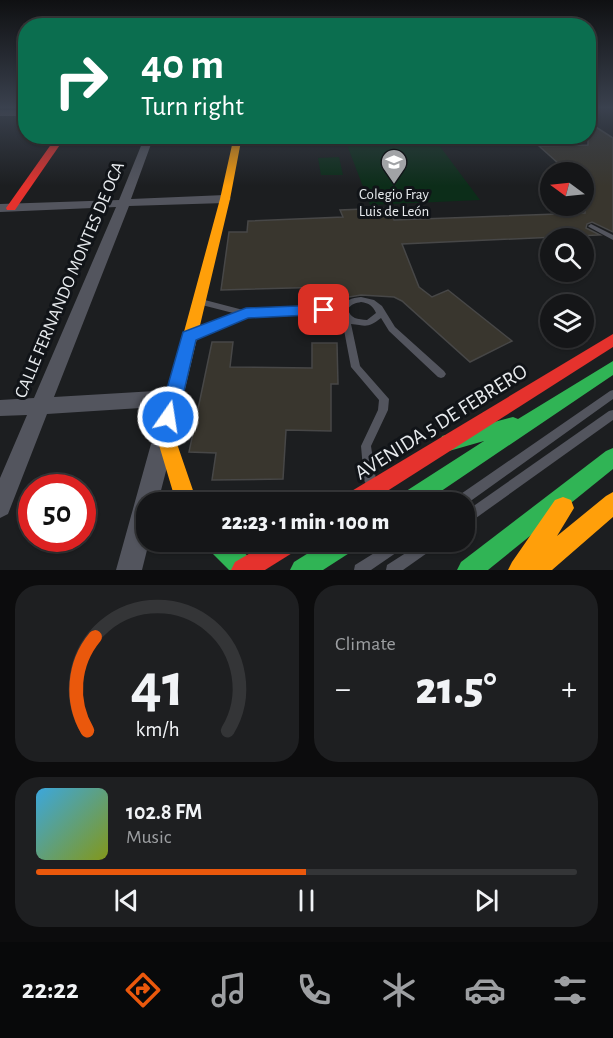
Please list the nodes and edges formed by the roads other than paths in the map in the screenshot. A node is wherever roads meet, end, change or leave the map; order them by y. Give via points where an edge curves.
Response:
1 (56, 144) edge
2 (147, 144) edge
3 (236, 144) edge
4 (225, 199) junction
5 (125, 203) junction
6 (5, 208) edge
7 (0, 221) edge
8 (591, 226) dead end
9 (613, 238) edge
10 (198, 301) junction
11 (379, 308) junction
12 (324, 310) dead end
13 (342, 312) junction
14 (246, 314) junction
15 (189, 336) junction
16 (613, 340) edge
17 (613, 367) edge
18 (441, 374) dead end
19 (613, 394) edge
20 (172, 398) junction
21 (39, 405) junction
22 (0, 408) edge
23 (613, 414) edge
24 (538, 419) junction
25 (165, 435) junction
26 (449, 442) junction
27 (613, 457) edge
28 (581, 483) junction
29 (371, 490) junction
30 (181, 492) edge
31 (368, 492) edge
32 (423, 492) edge
33 (473, 492) edge
34 (613, 503) edge
35 (0, 506) edge
36 (475, 512) edge
37 (227, 552) edge
38 (273, 552) edge
39 (330, 552) edge
40 (387, 552) edge
41 (418, 552) edge
42 (129, 570) edge
43 (244, 570) edge
44 (302, 570) edge
45 (360, 570) edge
46 (392, 570) edge
47 (469, 570) edge
48 (520, 570) edge
49 (534, 570) edge

1 - 6 main road
2 - 5 street, CALLE FERNANDO MONTES DE OCA
3 - 4 main road
4 - 5 street
4 - 10 main road
5 - 6 street
5 - 21 street, CALLE FERNANDO MONTES DE OCA
6 - 7 street
8 - 9 lane
10 - 14 lane
10 - 15 main road
11 - 13 lane via 360,299 346,304
11 - 13 lane via 380,314 369,323 360,323
11 - 18 lane via 392,329
12 - 14 lane
13 - 29 lane via 356,367 384,399 383,410 366,446
14 - 15 lane
15 - 20 main road
16 - 26 main road, AVENIDA 5 DE FEBRERO
17 - 24 main road
19 - 33 lane
20 - 21 street
20 - 25 main road
21 - 22 street
21 - 35 street, CALLE FERNANDO MONTES DE OCA
23 - 36 lane
24 - 26 main road
24 - 32 main road
25 - 30 main road
25 - 42 street
26 - 29 main road, AVENIDA 5 DE FEBRERO
27 - 28 main road
28 - 47 main road
28 - 48 main road
29 - 31 main road, AVENIDA 5 DE FEBRERO
34 - 49 main road
37 - 43 main road
38 - 43 main road
39 - 44 main road
40 - 45 lane
41 - 46 lane

